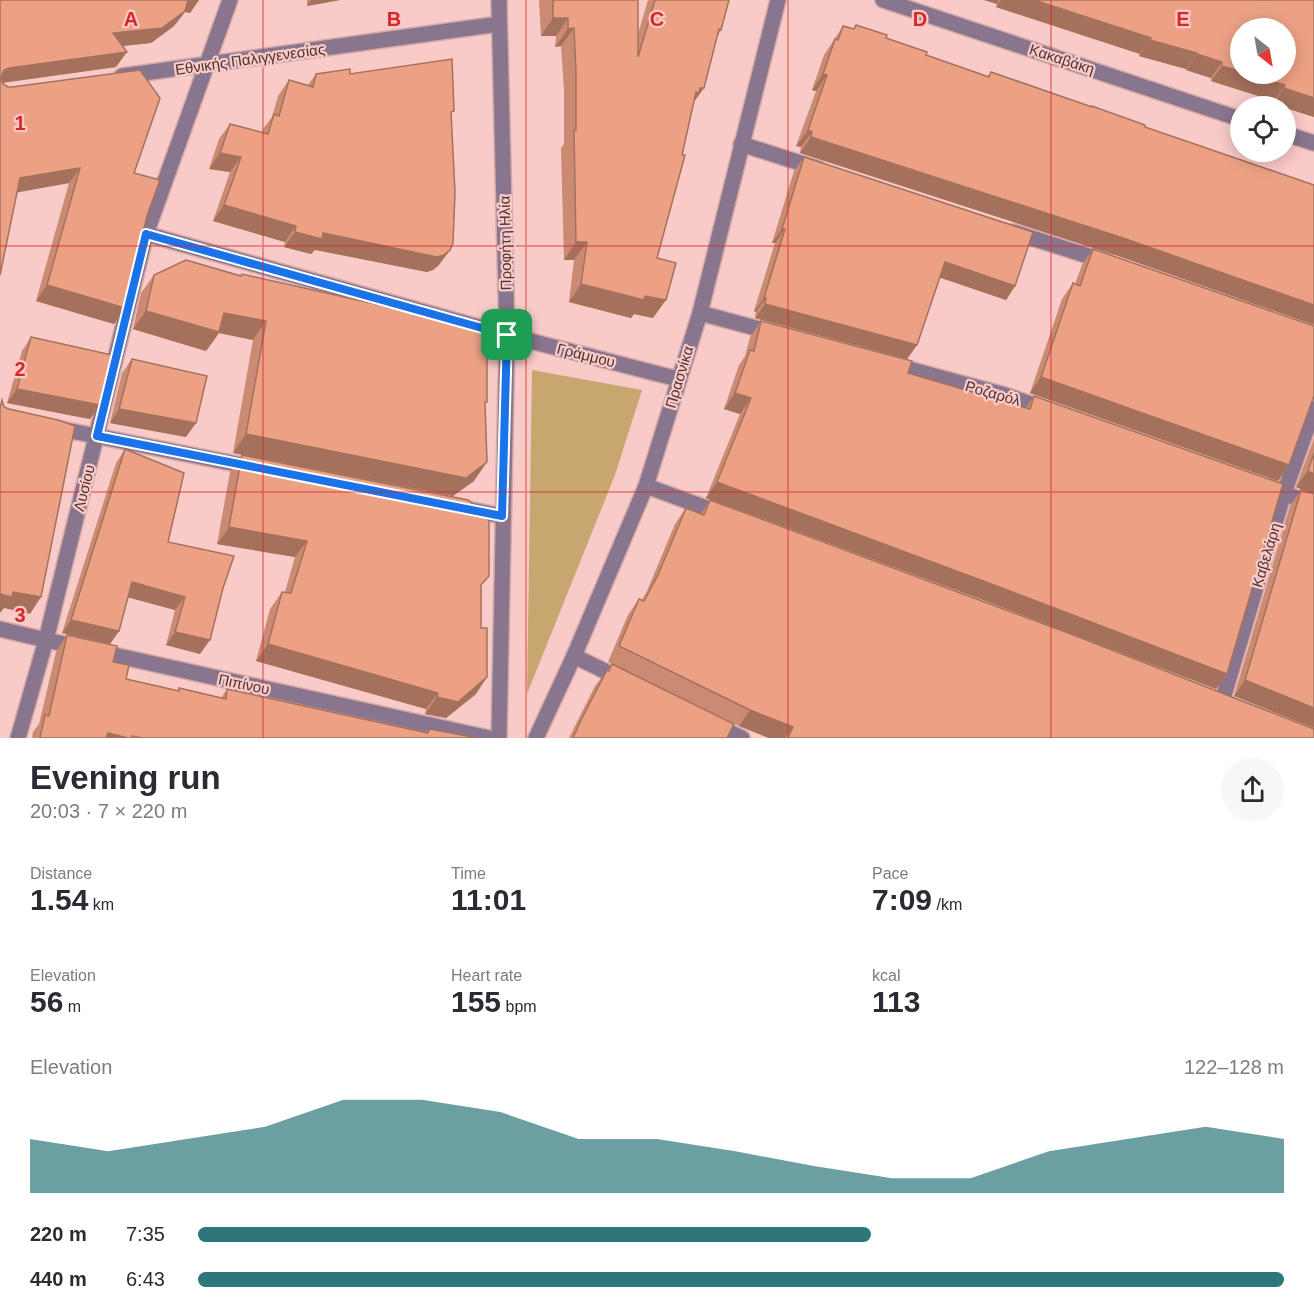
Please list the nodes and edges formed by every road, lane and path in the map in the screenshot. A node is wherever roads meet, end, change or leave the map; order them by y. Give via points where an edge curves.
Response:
1 (230, 0) edge
2 (499, 0) edge
3 (778, 0) edge
4 (883, 0) edge
5 (500, 24) junction
6 (207, 64) junction
7 (103, 79) edge
8 (1230, 116) edge
9 (1296, 137) edge
10 (1314, 143) edge
11 (741, 144) junction
12 (831, 173) edge
13 (1000, 228) edge
14 (146, 234) junction
15 (1123, 268) edge
16 (699, 313) junction
17 (507, 335) junction
18 (790, 337) edge
19 (880, 361) edge
20 (678, 379) junction
21 (1314, 409) edge
22 (1060, 414) edge
23 (43, 425) edge
24 (97, 436) junction
25 (270, 471) edge
26 (1251, 482) edge
27 (646, 486) junction
28 (1284, 493) junction
29 (1314, 504) edge
30 (444, 505) edge
31 (502, 516) junction
32 (736, 519) edge
33 (0, 629) edge
34 (46, 640) junction
35 (574, 656) junction
36 (637, 687) edge
37 (1222, 702) edge
38 (700, 718) edge
39 (18, 738) edge
40 (489, 738) edge
41 (499, 738) edge
42 (536, 738) edge
43 (742, 738) edge

1 - 6 street, Λυσίου
2 - 5 street, Προφήτη Ηλία
3 - 11 street, Πρασνίκα
4 - 8 street, Κακαβάκη
5 - 6 street, Εθνικής Παλιγγενεσίας
5 - 17 street, Προφήτη Ηλία
6 - 7 street, Εθνικής Παλιγγενεσίας
6 - 14 street, Λυσίου
9 - 10 street
11 - 12 street
11 - 16 street, Πρασνίκα
13 - 15 street
14 - 17 street, Γράμμου
14 - 24 street, Λυσίου
16 - 18 street
16 - 20 street, Πρασνίκα
17 - 20 street, Γράμμου
17 - 31 street, Προφήτη Ηλία
19 - 22 street, Ροζαρόλ
20 - 27 street, Πρασνίκα
21 - 28 street, Καβελάρη
23 - 24 street
24 - 25 street
24 - 34 street, Λυσίου
26 - 28 street
27 - 32 street
27 - 35 street, Πρασνίκα
28 - 29 street
28 - 37 street, Καβελάρη
30 - 31 street
31 - 41 street, Προφήτη Ηλία
33 - 34 street, Πιπίνου
34 - 39 street, Λυσίου
34 - 40 street, Πιπίνου
35 - 36 street
35 - 42 street, Πρασνίκα
38 - 43 street

